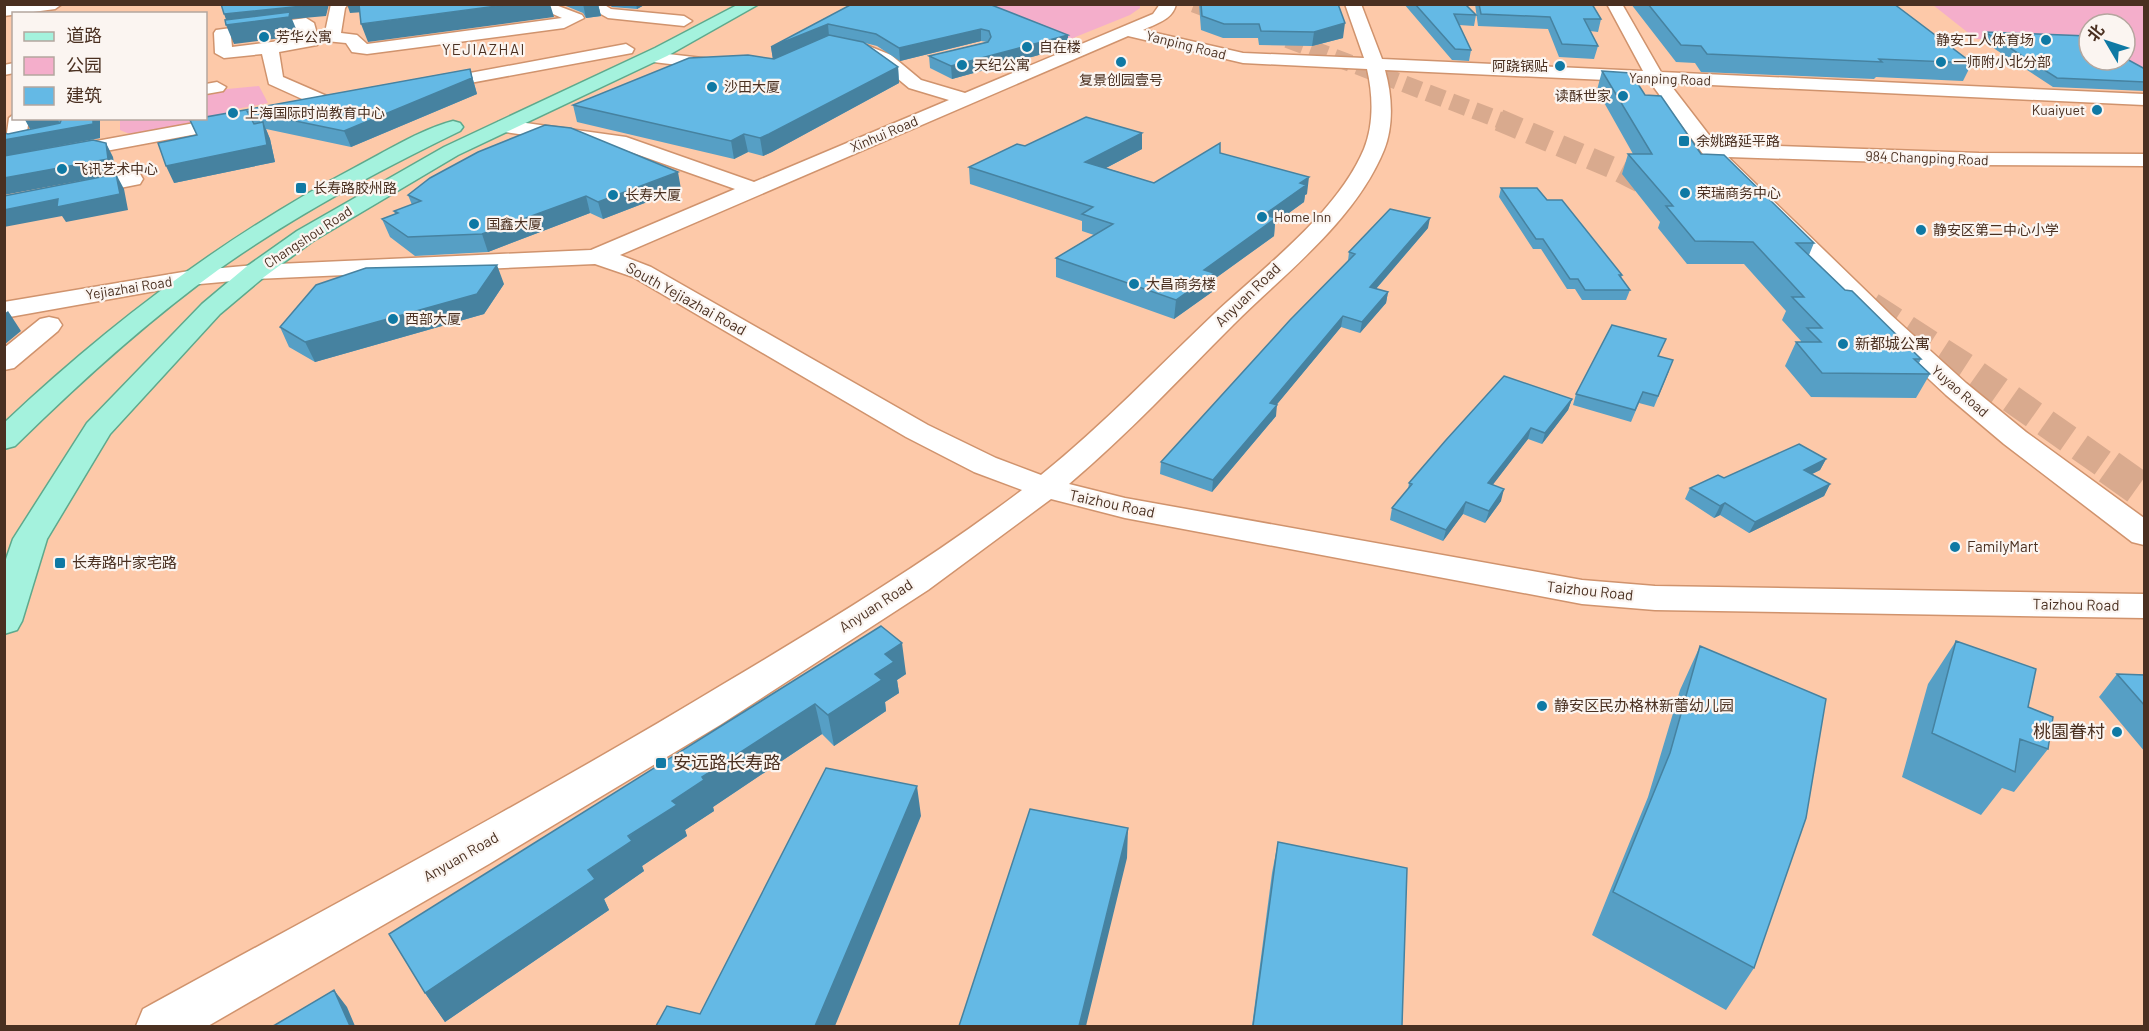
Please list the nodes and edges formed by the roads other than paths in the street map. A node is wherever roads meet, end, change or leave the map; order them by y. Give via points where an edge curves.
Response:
1 (55, 4) edge
2 (342, 4) edge
3 (537, 4) edge
4 (590, 4) edge
5 (663, 4) edge
6 (716, 4) edge
7 (752, 4) edge
8 (1168, 4) edge
9 (1353, 4) edge
10 (1614, 4) edge
11 (4, 11) edge
12 (627, 15) junction
13 (684, 21) junction
14 (1127, 31) junction
15 (214, 39) edge
16 (840, 45) edge
17 (270, 48) junction
18 (626, 49) junction
19 (651, 57) junction
20 (918, 64) edge
21 (740, 65) edge
22 (1376, 66) junction
23 (897, 69) junction
24 (1656, 78) junction
25 (409, 89) edge
26 (967, 99) junction
27 (2145, 99) edge
28 (351, 100) edge
29 (329, 104) junction
30 (294, 110) edge
31 (507, 114) junction
32 (260, 117) dead end
33 (19, 120) edge
34 (466, 121) dead end
35 (111, 123) dead end
36 (69, 131) edge
37 (112, 144) junction
38 (1710, 150) junction
39 (2145, 160) edge
40 (4, 164) edge
41 (132, 179) dead end
42 (754, 189) junction
43 (4, 204) edge
44 (594, 257) junction
45 (255, 272) junction
46 (189, 279) junction
47 (4, 310) edge
48 (49, 325) dead end
49 (4, 362) edge
50 (4, 440) edge
51 (1045, 488) junction
52 (2145, 534) edge
53 (2145, 606) edge
54 (4, 621) edge
55 (162, 1026) edge

1 - 11 street
2 - 3 street via 338,5 332,37 351,39 358,48 367,49 564,23 576,18
4 - 12 street via 608,13
5 - 12 street
6 - 13 main road, Changshou Road
7 - 19 main road, Changshou Road
8 - 14 street, Xinhui Road via 1159,17
9 - 22 street, Anyuan Road
10 - 24 street, Yuyao Road
12 - 13 street
13 - 18 main road, Changshou Road
14 - 22 street, Yanping Road via 1243,58
14 - 26 street, Xinhui Road
15 - 17 street via 224,53
15 - 17 street via 222,33 306,23 311,41
16 - 23 street via 871,52
17 - 29 street via 274,80
18 - 25 street
18 - 31 main road, Changshou Road
19 - 21 street
19 - 31 main road, Changshou Road
20 - 23 street
22 - 24 street, Yanping Road
22 - 51 street, Anyuan Road via 1382,104 1374,149 1347,195 1091,448
23 - 26 street via 915,84
24 - 27 street, Yanping Road
24 - 38 street, Yuyao Road
26 - 42 street, Xinhui Road
28 - 29 street
29 - 30 street
31 - 42 street via 626,143
31 - 45 main road, Changshou Road via 305,236
32 - 37 street
33 - 36 street via 16,140
34 - 46 main road, Changshou Road via 327,190
35 - 37 street
37 - 40 street
38 - 39 street, 984 Changping Road
38 - 52 street, Yuyao Road via 1956,389
41 - 43 street
42 - 44 street, Xinhui Road
44 - 45 street, South Yejiazhai Road
44 - 51 street, South Yejiazhai Road via 642,272 917,431 985,465
45 - 46 street, Yejiazhai Road
45 - 54 main road, Changshou Road via 211,309 98,429 30,539
46 - 47 street, Yejiazhai Road
46 - 50 main road, Changshou Road via 109,340
48 - 49 street
51 - 53 street, Taizhou Road via 1125,508 1582,592 1655,598
51 - 55 street, Anyuan Road via 876,607 647,751

